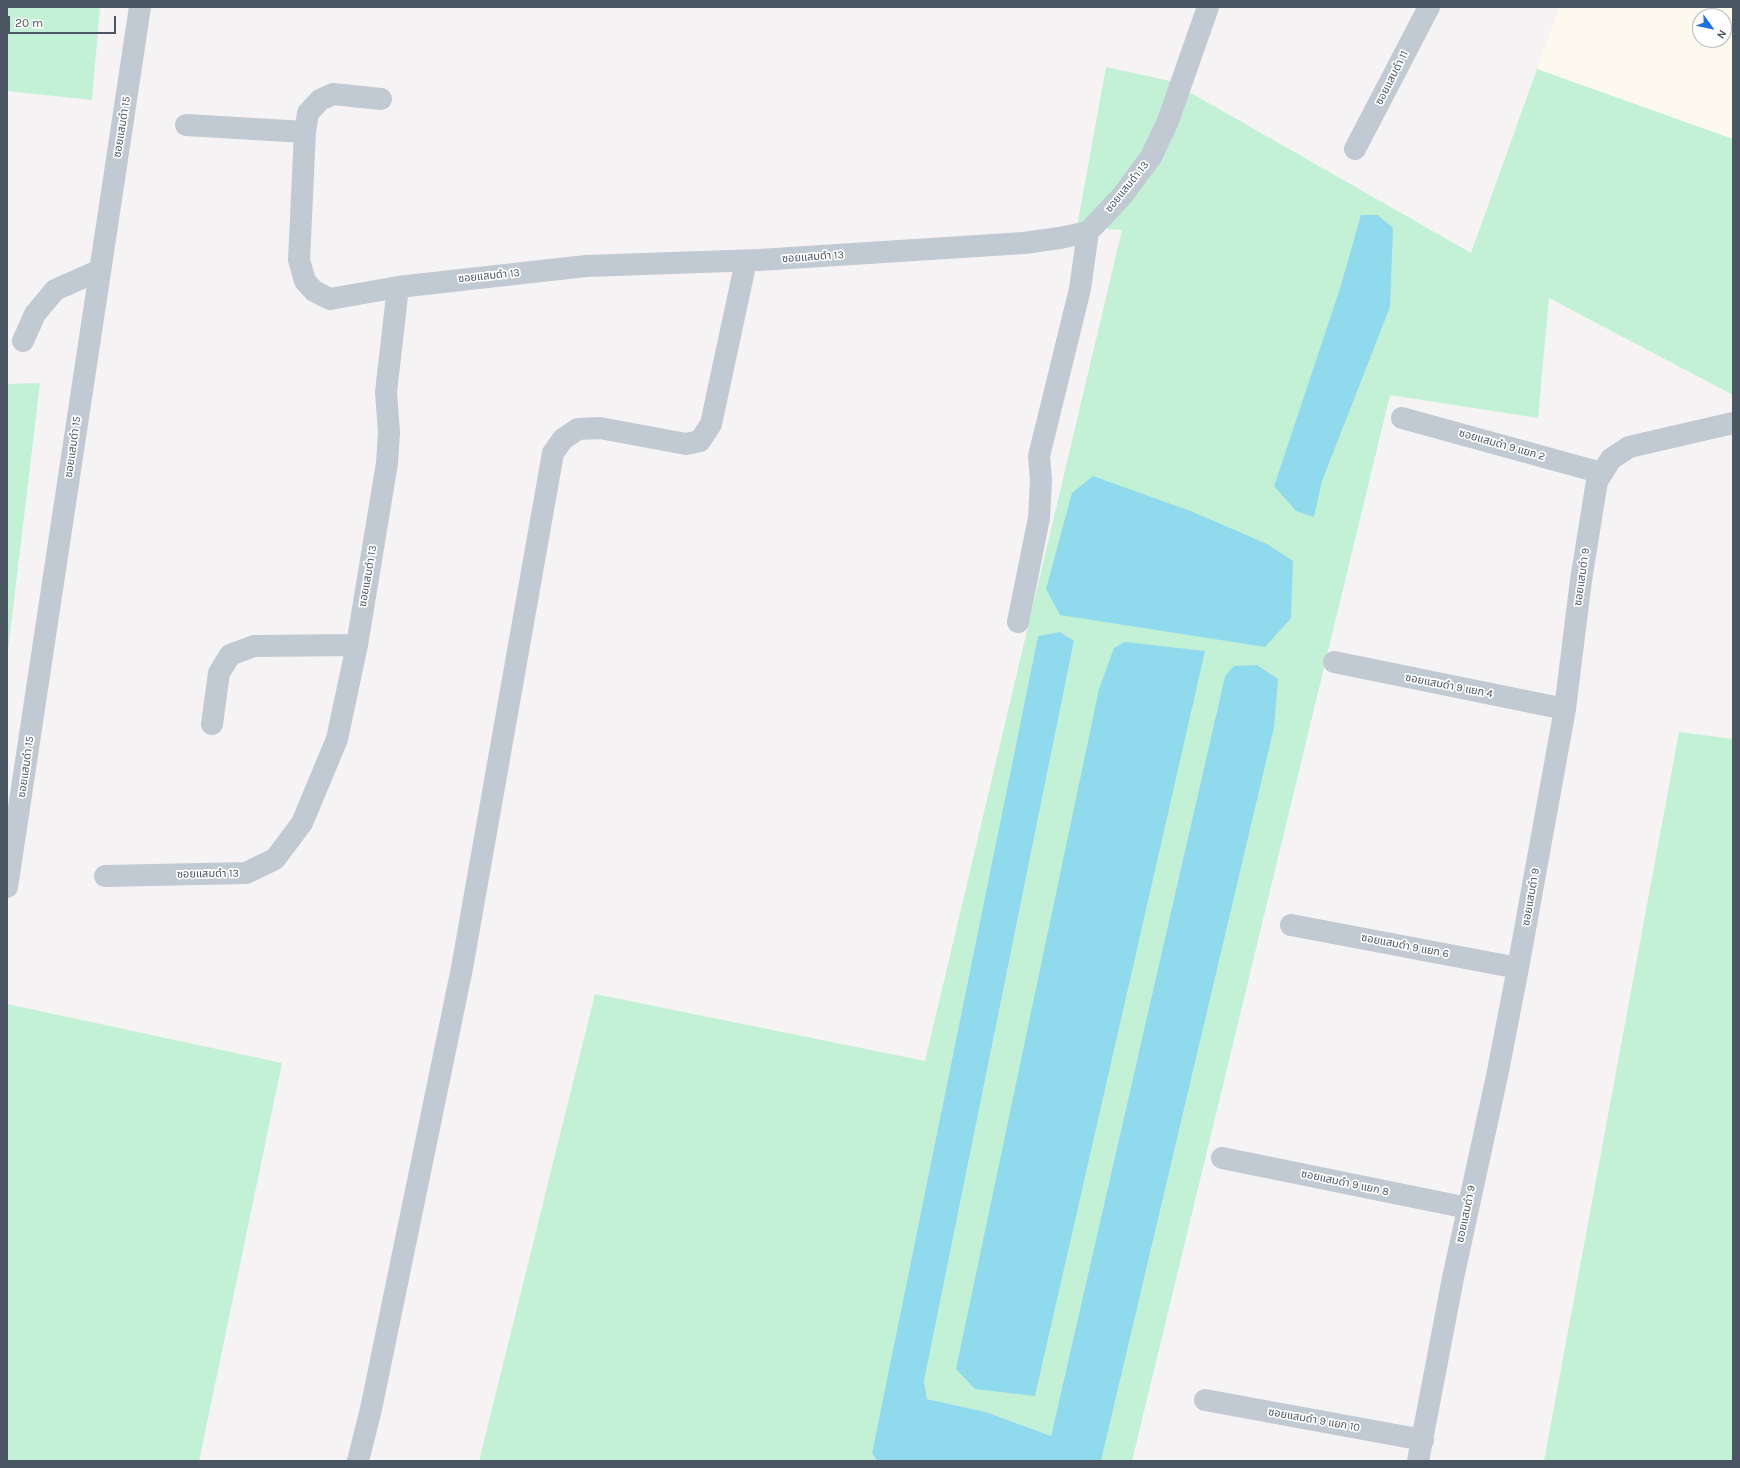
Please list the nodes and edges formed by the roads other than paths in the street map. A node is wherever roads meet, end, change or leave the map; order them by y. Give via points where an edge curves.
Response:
1 (140, 7) edge
2 (1208, 7) edge
3 (1428, 7) edge
4 (381, 99) dead end
5 (186, 125) dead end
6 (305, 132) junction
7 (1355, 149) dead end
8 (1088, 232) junction
9 (746, 261) junction
10 (100, 270) junction
11 (398, 287) junction
12 (24, 341) dead end
13 (1402, 418) dead end
14 (1733, 424) edge
15 (1602, 473) junction
16 (1018, 622) dead end
17 (356, 645) junction
18 (1334, 662) dead end
19 (1565, 709) junction
20 (212, 724) dead end
21 (105, 876) dead end
22 (7, 887) edge
23 (1291, 925) dead end
24 (1518, 968) junction
25 (1222, 1158) dead end
26 (1468, 1208) junction
27 (1206, 1400) dead end
28 (1421, 1451) edge
29 (358, 1461) edge

1 - 10 street, ซอยแสมดำ 15
2 - 8 street, ซอยแสมดำ 13 via 1168,121 1151,158 1122,196
3 - 7 street, ซอยแสมดำ 11
4 - 6 street via 333,94 320,100 308,113
5 - 6 street
6 - 11 street via 299,260 305,281 314,291 330,299
8 - 9 street, ซอยแสมดำ 13 via 1024,243
8 - 16 street via 1080,289 1039,456 1041,480 1038,518
9 - 11 street, ซอยแสมดำ 13 via 586,266
9 - 29 street via 711,424 700,441 686,444 600,428 578,429 563,439 553,453 462,968
10 - 12 street via 55,290 35,314
10 - 22 street, ซอยแสมดำ 15
11 - 17 street, ซอยแสมดำ 13 via 386,392 390,433 387,464
13 - 15 street, ซอยแสมดำ 9 แยก 2
14 - 15 street, ซอยแสมดำ 9 via 1629,447 1611,458
15 - 19 street, ซอยแสมดำ 9 via 1597,481 1581,580
17 - 20 street via 254,646 230,655 219,673
17 - 21 street, ซอยแสมดำ 13 via 337,739 302,823 275,859 246,874
18 - 19 street, ซอยแสมดำ 9 แยก 4
19 - 24 street, ซอยแสมดำ 9
23 - 24 street, ซอยแสมดำ 9 แยก 6
24 - 26 street, ซอยแสมดำ 9
25 - 26 street, ซอยแสมดำ 9 แยก 8
26 - 28 street, ซอยแสมดำ 9
27 - 28 street, ซอยแสมดำ 9 แยก 10

